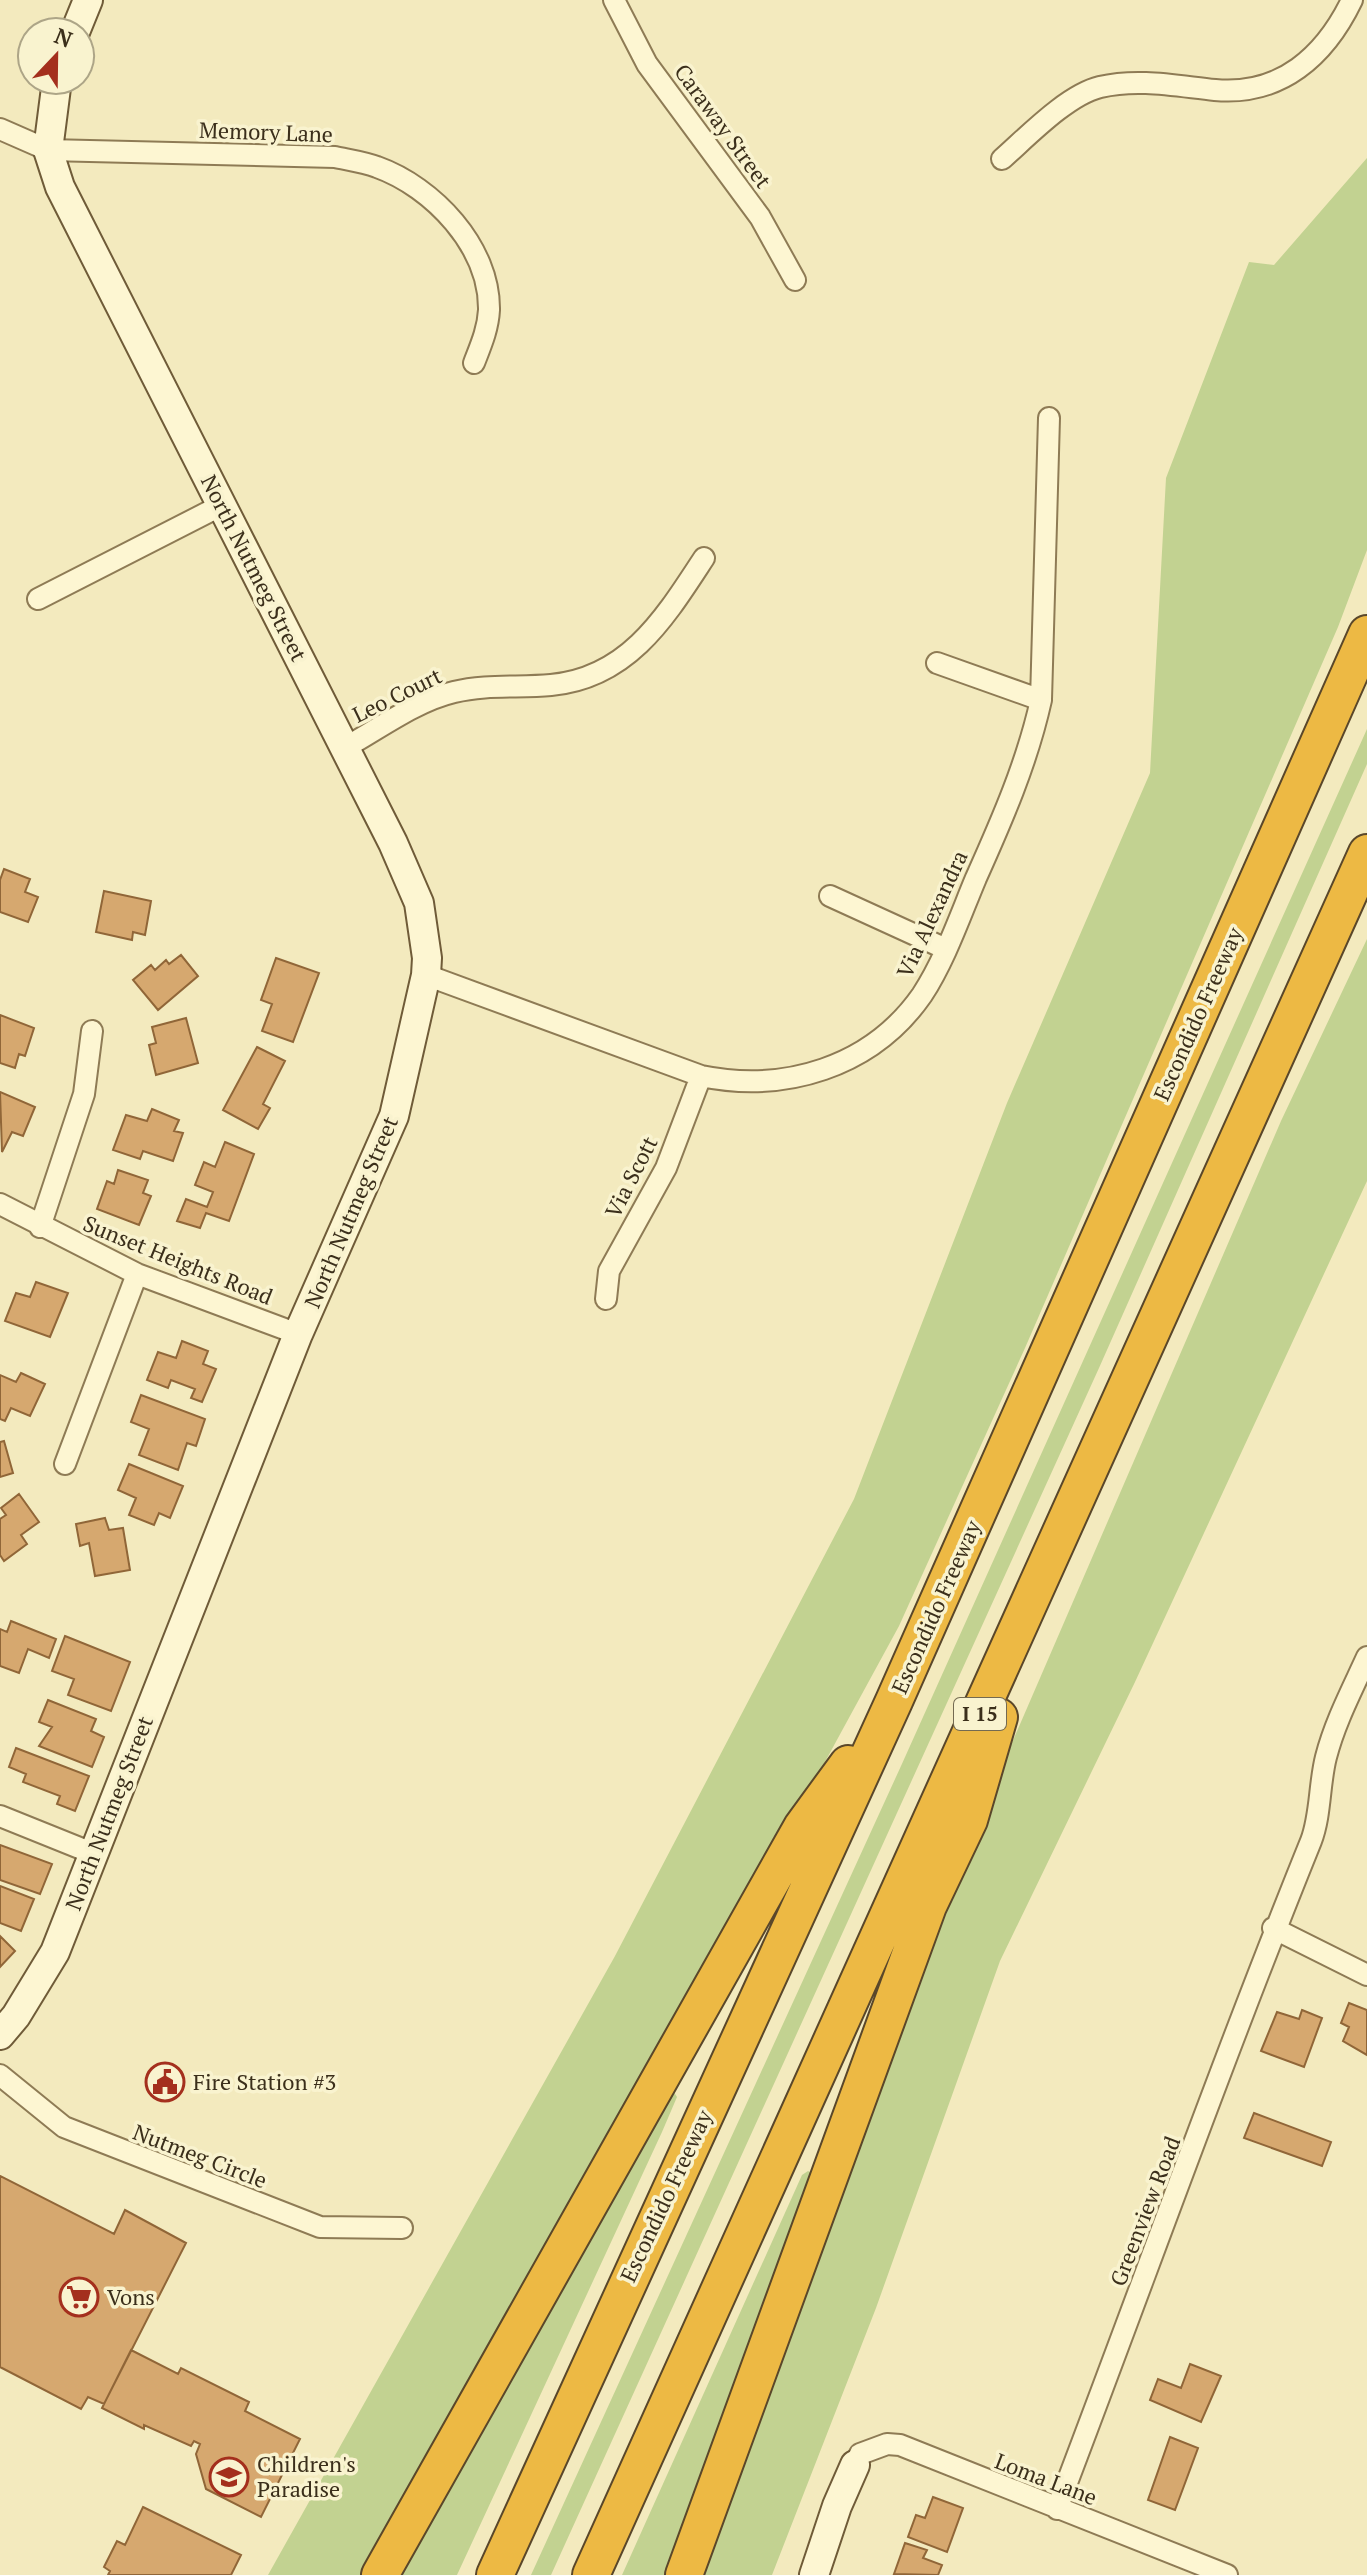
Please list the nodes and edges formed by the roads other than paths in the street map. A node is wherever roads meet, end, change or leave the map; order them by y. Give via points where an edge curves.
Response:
1 (614, 0) edge
2 (1352, 0) edge
3 (55, 96) edge
4 (0, 129) edge
5 (48, 150) junction
6 (1002, 159) dead end
7 (795, 280) dead end
8 (474, 363) dead end
9 (1049, 418) dead end
10 (222, 505) junction
11 (704, 558) dead end
12 (38, 599) dead end
13 (1367, 634) edge
14 (937, 663) dead end
15 (1041, 700) junction
16 (346, 747) junction
17 (1367, 853) edge
18 (830, 896) dead end
19 (946, 949) junction
20 (426, 975) junction
21 (92, 1031) dead end
22 (701, 1076) junction
23 (0, 1204) edge
24 (40, 1227) junction
25 (137, 1274) junction
26 (606, 1299) dead end
27 (298, 1334) junction
28 (65, 1464) dead end
29 (1033, 1596) junction
30 (1367, 1657) edge
31 (894, 1701) junction
32 (0, 1816) edge
33 (92, 1853) junction
34 (1273, 1928) junction
35 (1367, 1975) edge
36 (0, 2035) edge
37 (0, 2075) edge
38 (402, 2228) dead end
39 (855, 2465) joint
40 (1057, 2509) junction
41 (380, 2575) edge
42 (495, 2575) edge
43 (591, 2575) edge
44 (684, 2575) edge
45 (814, 2575) edge
46 (1227, 2575) edge

1 - 7 street, Caraway Street via 647,64 760,217
2 - 6 street via 1319,54 1294,72 1259,87 1154,82 1097,87 1050,116
3 - 5 street, North Nutmeg Street
4 - 5 street
5 - 8 street, Memory Lane via 335,157 377,167 441,208 467,240 484,273 489,308
5 - 10 street, North Nutmeg Street via 60,187
9 - 15 street, Via Alexandra
10 - 12 street
10 - 16 street, North Nutmeg Street
11 - 16 street, Leo Court via 659,626 622,661 556,685 452,692
13 - 31 highway, Escondido Freeway
14 - 15 street
15 - 19 street, Via Alexandra via 1009,802
16 - 20 street, North Nutmeg Street via 419,903
17 - 29 highway, I 15
18 - 19 street
19 - 22 street, Via Alexandra via 922,994 898,1021 840,1064 779,1082
20 - 22 street, Via Alexandra
20 - 27 street, North Nutmeg Street via 394,1116
21 - 24 street via 84,1094
22 - 26 street, Via Scott via 666,1168 609,1271
23 - 24 street, Sunset Heights Road
24 - 25 street, Sunset Heights Road
25 - 27 street, Sunset Heights Road
25 - 28 street
27 - 33 street, North Nutmeg Street
29 - 43 highway, I 15
29 - 44 highway via 969,1820 928,1906
30 - 34 street, Greenview Road via 1337,1722 1312,1836
31 - 41 highway via 802,1827
31 - 42 highway, Escondido Freeway
32 - 33 street
33 - 36 street, North Nutmeg Street via 55,1952
34 - 35 street
34 - 40 street, Greenview Road
37 - 38 street, Nutmeg Circle via 64,2127 294,2218 320,2227
39 - 40 street, Loma Lane via 860,2454 900,2445
39 - 45 street
40 - 46 street, Loma Lane

